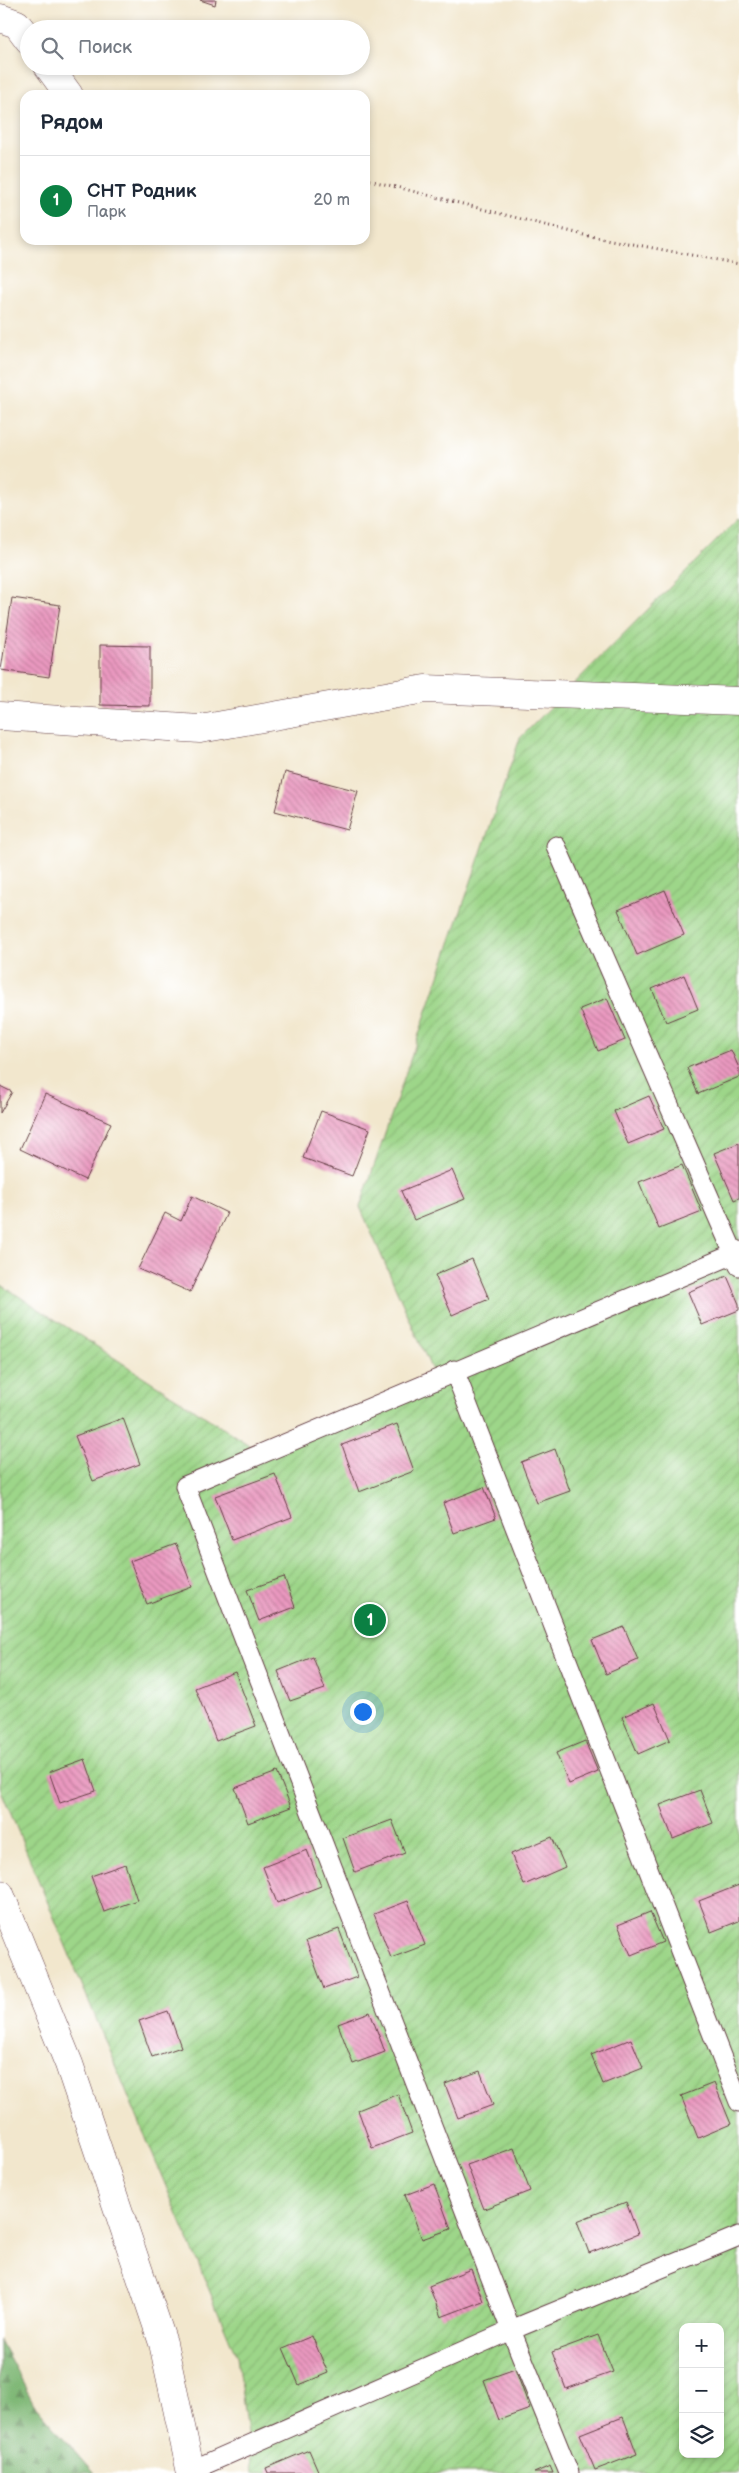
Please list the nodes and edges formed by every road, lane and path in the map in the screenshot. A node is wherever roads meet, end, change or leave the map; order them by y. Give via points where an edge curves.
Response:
1 (0, 18) edge
2 (20, 28) edge
3 (55, 75) edge
4 (65, 90) edge
5 (370, 180) edge
6 (739, 264) edge
7 (739, 701) edge
8 (0, 716) edge
9 (556, 846) dead end
10 (737, 1257) edge
11 (454, 1370) junction
12 (0, 1894) edge
13 (739, 2102) edge
14 (739, 2236) edge
15 (511, 2330) junction
16 (190, 2472) edge
17 (570, 2473) edge

1 - 2 street
3 - 4 street
5 - 6 path via 584,235
7 - 8 street via 425,689 200,729
9 - 10 lane
10 - 11 lane
11 - 13 lane
11 - 15 lane via 185,1486
12 - 16 street via 70,2064 163,2343
14 - 15 lane
15 - 16 lane
15 - 17 lane

